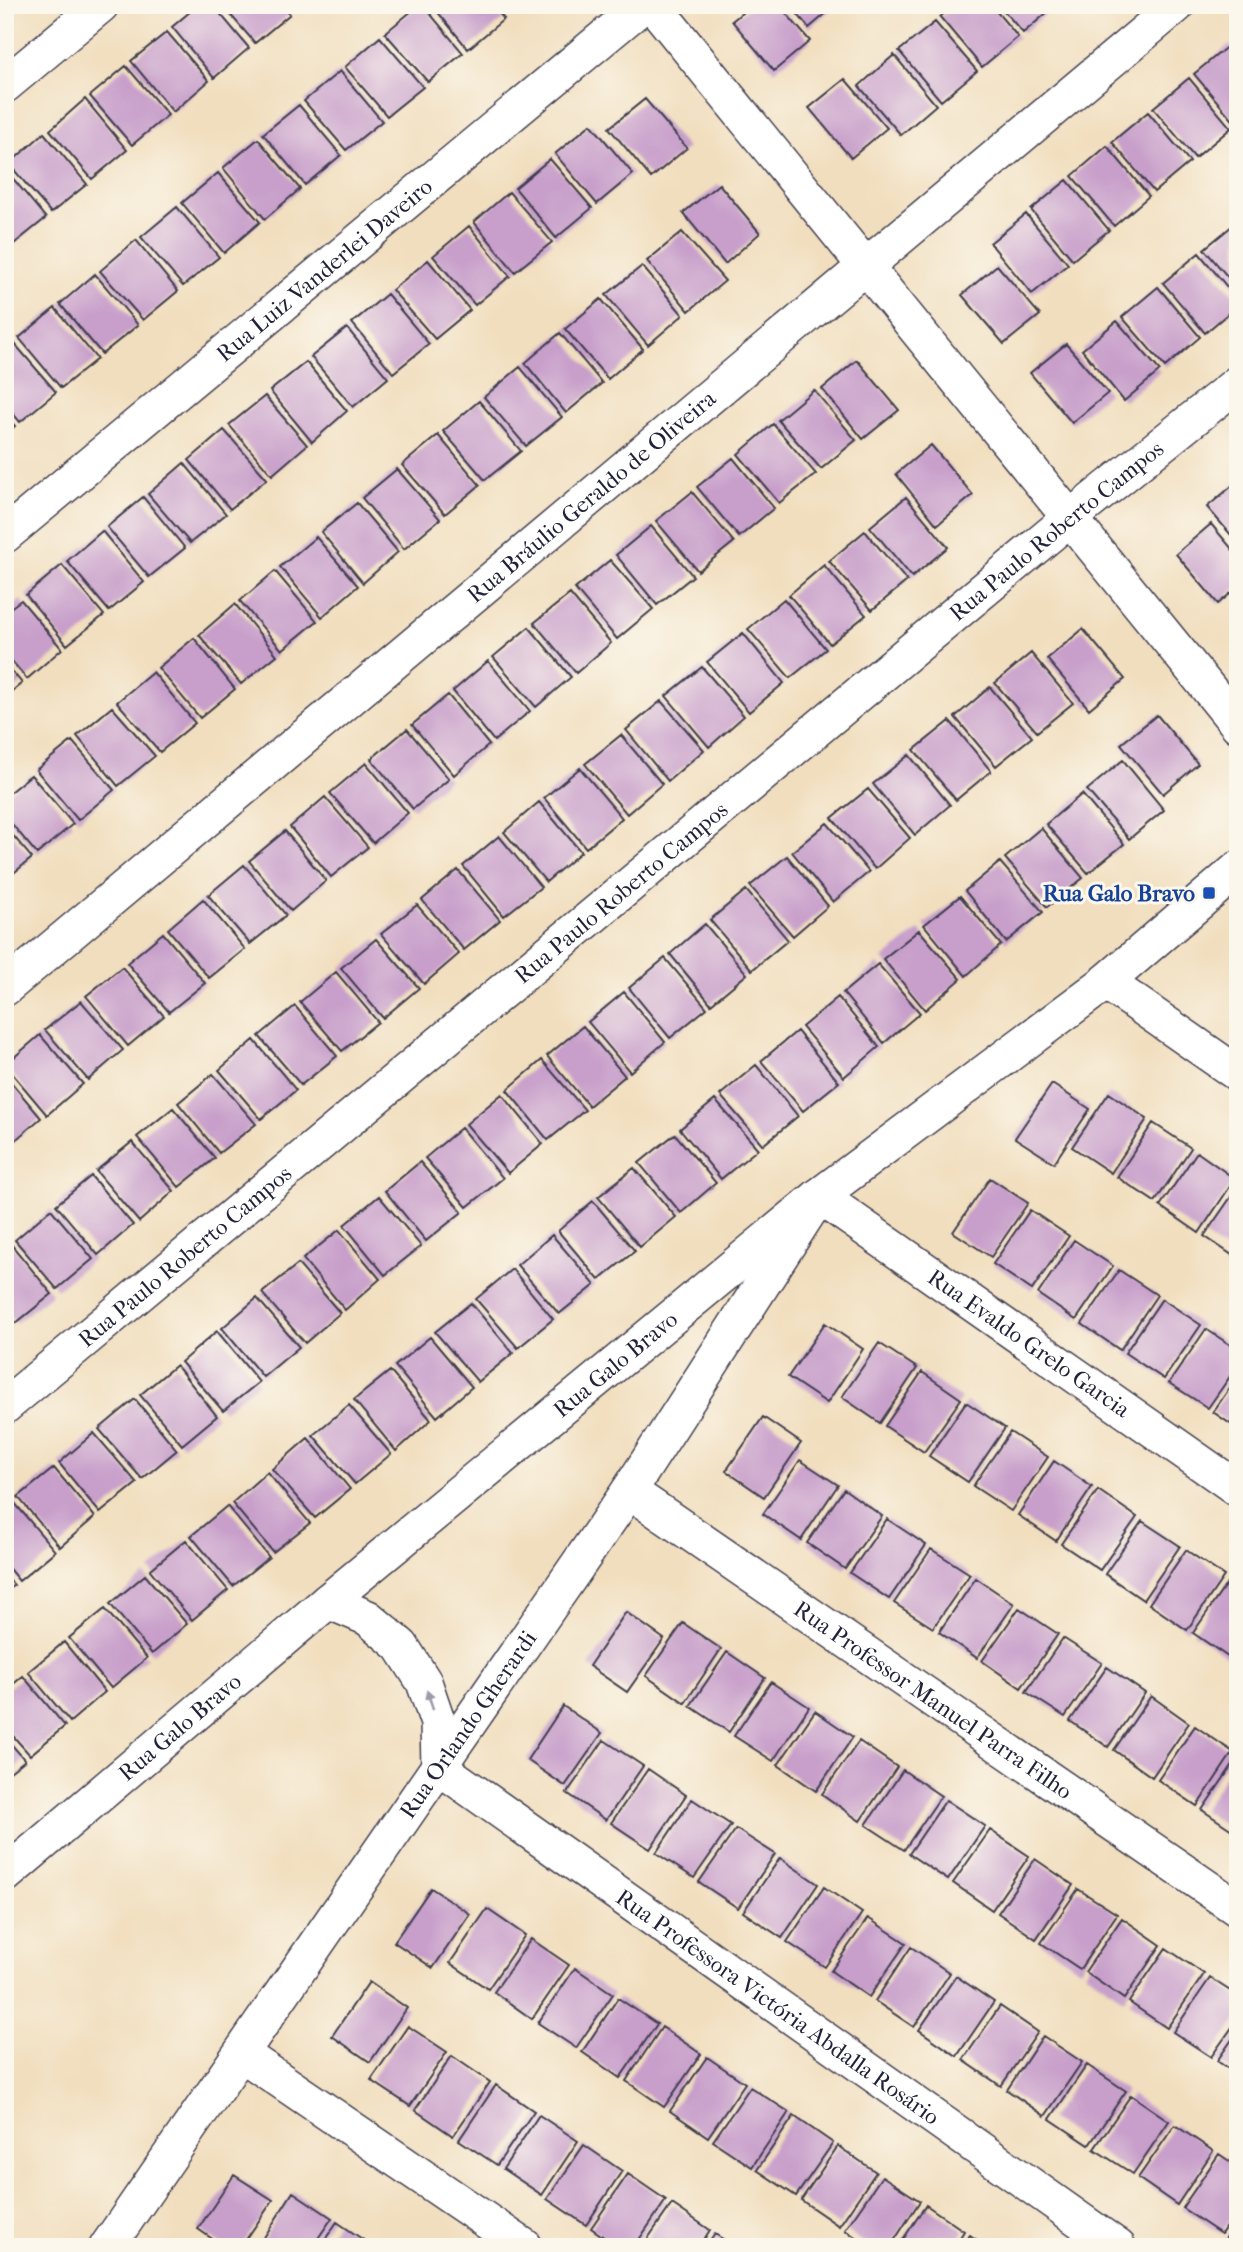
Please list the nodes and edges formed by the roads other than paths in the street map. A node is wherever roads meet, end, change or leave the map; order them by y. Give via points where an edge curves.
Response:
1 (101, 5) edge
2 (643, 5) edge
3 (653, 5) edge
4 (1177, 5) edge
5 (5, 85) edge
6 (864, 265) junction
7 (1238, 383) edge
8 (1070, 518) junction
9 (5, 536) edge
10 (1238, 725) edge
11 (1238, 869) edge
12 (1106, 982) junction
13 (5, 988) edge
14 (1238, 1074) edge
15 (819, 1196) junction
16 (5, 1406) edge
17 (1238, 1489) edge
18 (629, 1491) junction
19 (328, 1601) junction
20 (439, 1767) junction
21 (5, 1875) edge
22 (1238, 1909) edge
23 (242, 2054) junction
24 (107, 2247) edge
25 (525, 2247) edge
26 (1118, 2247) edge

1 - 5 street
2 - 9 street, Rua Luiz Vanderlei Daveiro
3 - 6 street
4 - 6 street, Rua Bráulio Geraldo de Oliveira
6 - 8 street
6 - 13 street, Rua Bráulio Geraldo de Oliveira
7 - 8 street, Rua Paulo Roberto Campos
8 - 10 street
8 - 16 street, Rua Paulo Roberto Campos
11 - 12 street, Rua Galo Bravo
12 - 14 street
12 - 15 street, Rua Galo Bravo
15 - 17 street, Rua Evaldo Grelo Garcia
15 - 18 street, Rua Orlando Gherardi
15 - 19 street, Rua Galo Bravo
18 - 20 street, Rua Orlando Gherardi
18 - 22 street, Rua Professor Manuel Parra Filho
20 -> 19 street via 438,1723 425,1682 401,1646 368,1618
19 - 21 street, Rua Galo Bravo
20 - 23 street, Rua Orlando Gherardi
20 - 26 street, Rua Professora Victória Abdalla Rosário
23 - 24 street, Rua Orlando Gherardi
23 - 25 street

